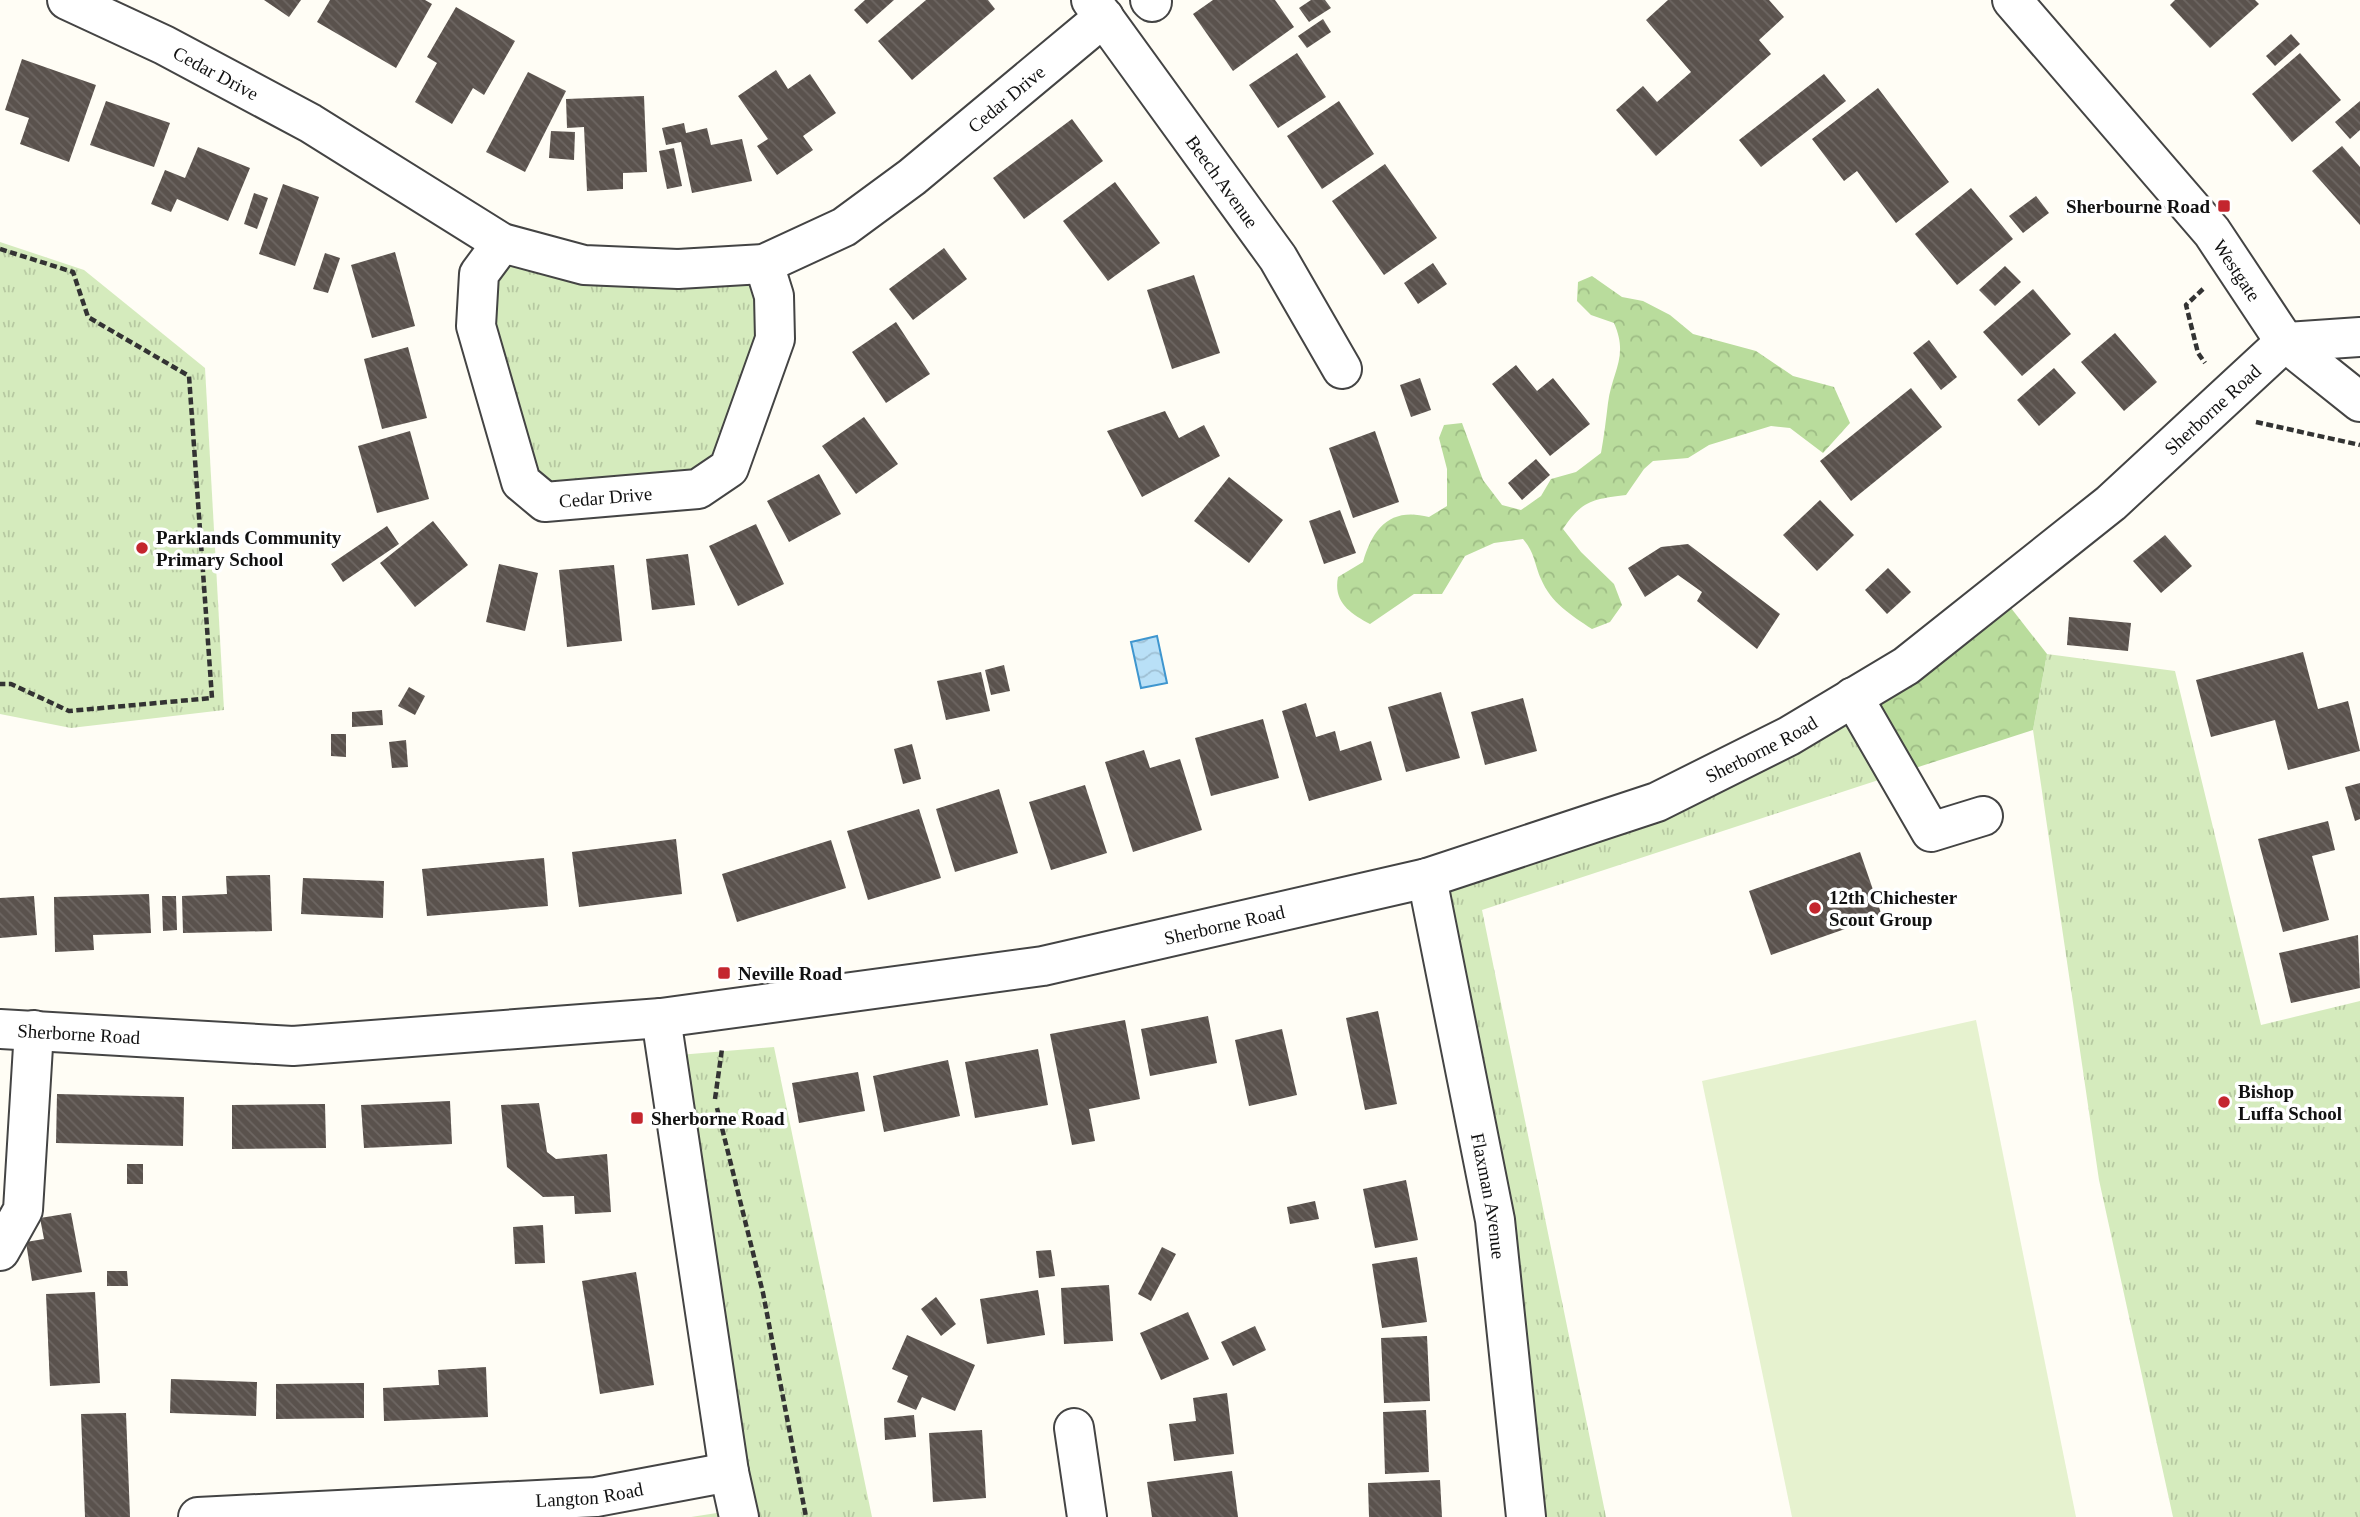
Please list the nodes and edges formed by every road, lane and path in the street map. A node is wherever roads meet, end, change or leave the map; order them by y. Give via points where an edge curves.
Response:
1 (67, 0) edge
2 (2012, 0) edge
3 (1098, 9) edge
4 (502, 243) junction
5 (0, 249) edge
6 (764, 264) junction
7 (2360, 337) edge
8 (2285, 342) junction
9 (1342, 369) dead end
10 (2360, 402) edge
11 (0, 684) edge
12 (1853, 697) junction
13 (1983, 816) dead end
14 (1427, 878) junction
15 (728, 1009) junction
16 (661, 1018) junction
17 (17, 1030) edge
18 (0, 1251) edge
19 (1074, 1428) dead end
20 (729, 1472) junction
21 (511, 1508) edge
22 (198, 1517) edge
23 (739, 1517) edge
24 (806, 1517) edge
25 (1087, 1517) edge
26 (1525, 1517) edge

1 - 4 street, Cedar Drive via 164,45 310,123
2 - 8 street, Westgate via 2212,232
3 - 6 street, Cedar Drive via 912,177 844,227
3 - 9 street, Beech Avenue via 1278,258
4 - 6 street, Cedar Drive via 584,265 678,269
4 - 6 street, Cedar Drive via 479,275 476,326 521,482 545,502 698,489 729,468 775,339 774,296
5 - 11 path via 73,272 89,317 189,376 212,698 69,711 11,684
7 - 8 street
8 - 10 street, Westgate
8 - 12 street, Sherborne Road via 2111,503 1906,666
12 - 13 street via 1931,832
12 - 14 street, Sherborne Road via 1789,736 1657,802
14 - 15 street, Sherborne Road via 1043,966
14 - 26 street, Flaxman Avenue via 1495,1220
15 - 16 street, Sherborne Road
15 - 24 path via 715,1100 763,1293
16 - 17 street, Sherborne Road via 293,1046
16 - 20 street
17 - 18 street via 23,1210
19 - 25 street
20 - 21 street, Langton Road
20 - 23 street
21 - 22 street, Langton Road

